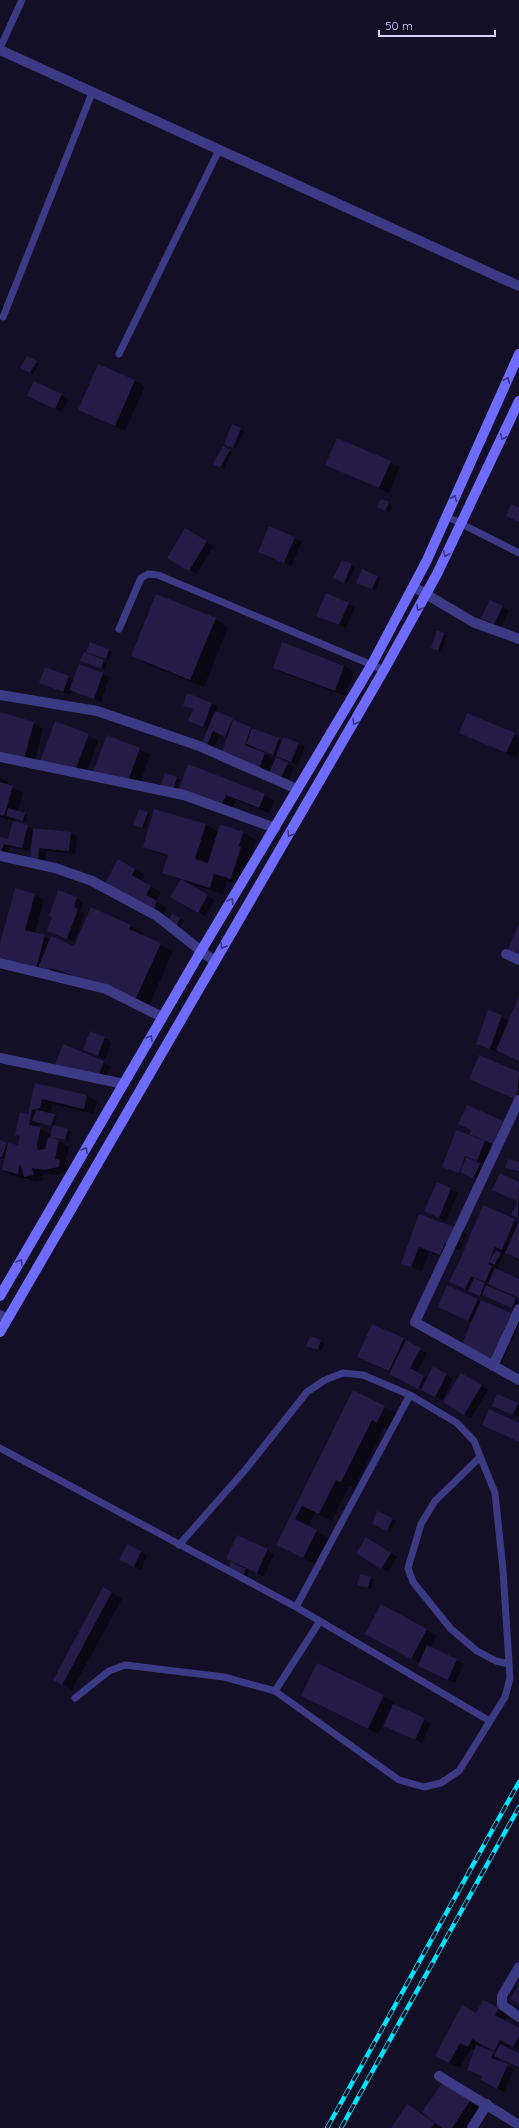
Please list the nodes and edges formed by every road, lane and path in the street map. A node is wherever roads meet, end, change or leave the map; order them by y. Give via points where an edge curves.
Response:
1 (22, 0) edge
2 (0, 49) edge
3 (92, 93) junction
4 (219, 150) junction
5 (519, 286) edge
6 (3, 316) dead end
7 (119, 354) dead end
8 (519, 354) edge
9 (519, 401) edge
10 (446, 516) junction
11 (460, 523) junction
12 (519, 552) edge
13 (414, 587) junction
14 (427, 594) junction
15 (119, 629) dead end
16 (519, 640) edge
17 (372, 664) junction
18 (384, 670) junction
19 (1, 698) edge
20 (0, 757) edge
21 (297, 789) junction
22 (275, 828) junction
23 (0, 856) edge
24 (201, 951) junction
25 (506, 954) dead end
26 (519, 960) edge
27 (214, 961) junction
28 (0, 963) edge
29 (162, 1018) junction
30 (0, 1058) edge
31 (124, 1084) junction
32 (519, 1100) edge
33 (0, 1296) edge
34 (519, 1309) edge
35 (4, 1317) edge
36 (0, 1332) edge
37 (493, 1366) junction
38 (519, 1380) edge
39 (410, 1395) junction
40 (0, 1448) edge
41 (480, 1457) junction
42 (179, 1545) junction
43 (296, 1607) junction
44 (320, 1621) junction
45 (510, 1664) junction
46 (275, 1691) junction
47 (75, 1698) dead end
48 (488, 1720) junction
49 (519, 1967) edge
50 (519, 2017) edge
51 (439, 2076) dead end
52 (487, 2104) junction
53 (519, 2125) edge
54 (472, 2128) edge

1 - 2 lane
2 - 3 street
3 - 4 street
3 - 6 lane
4 - 5 street
4 - 7 lane
10 -> 8 street
9 -> 11 street
10 - 11 lane
10 - 13 street
11 - 12 lane
11 -> 14 street
13 - 14 street
13 - 17 street
14 - 16 street via 473,622
14 -> 18 street
15 - 17 lane via 141,578 148,574 158,575
17 - 18 lane
17 - 21 street
18 -> 27 street
19 - 21 street via 97,711 199,746
20 - 22 street via 184,795
21 - 22 street
24 -> 22 street
23 - 24 street via 55,868 92,881 157,916
24 - 27 street
24 - 29 street
25 - 26 street
27 - 35 street
28 - 29 street via 106,989
31 -> 29 street
30 - 31 street
33 -> 31 street
32 - 37 street via 415,1322
34 - 37 street
35 - 36 street
37 - 38 street
39 - 41 lane via 457,1423 474,1441
39 - 42 lane via 363,1375 343,1373 325,1380 307,1392 246,1469
39 - 43 lane
40 - 42 lane
41 - 45 lane via 495,1493
41 - 45 lane via 435,1501 421,1524 408,1568 413,1582 451,1629 477,1651 496,1662
42 - 43 lane
43 - 44 lane
44 - 46 lane
44 - 48 lane
45 - 48 lane via 510,1678 505,1697
46 - 47 lane via 224,1677 125,1665 109,1671
46 - 48 lane via 399,1780 424,1788 441,1783 459,1771
49 - 50 street via 502,1996 502,2005
51 - 52 street
52 - 53 street
52 - 54 street

